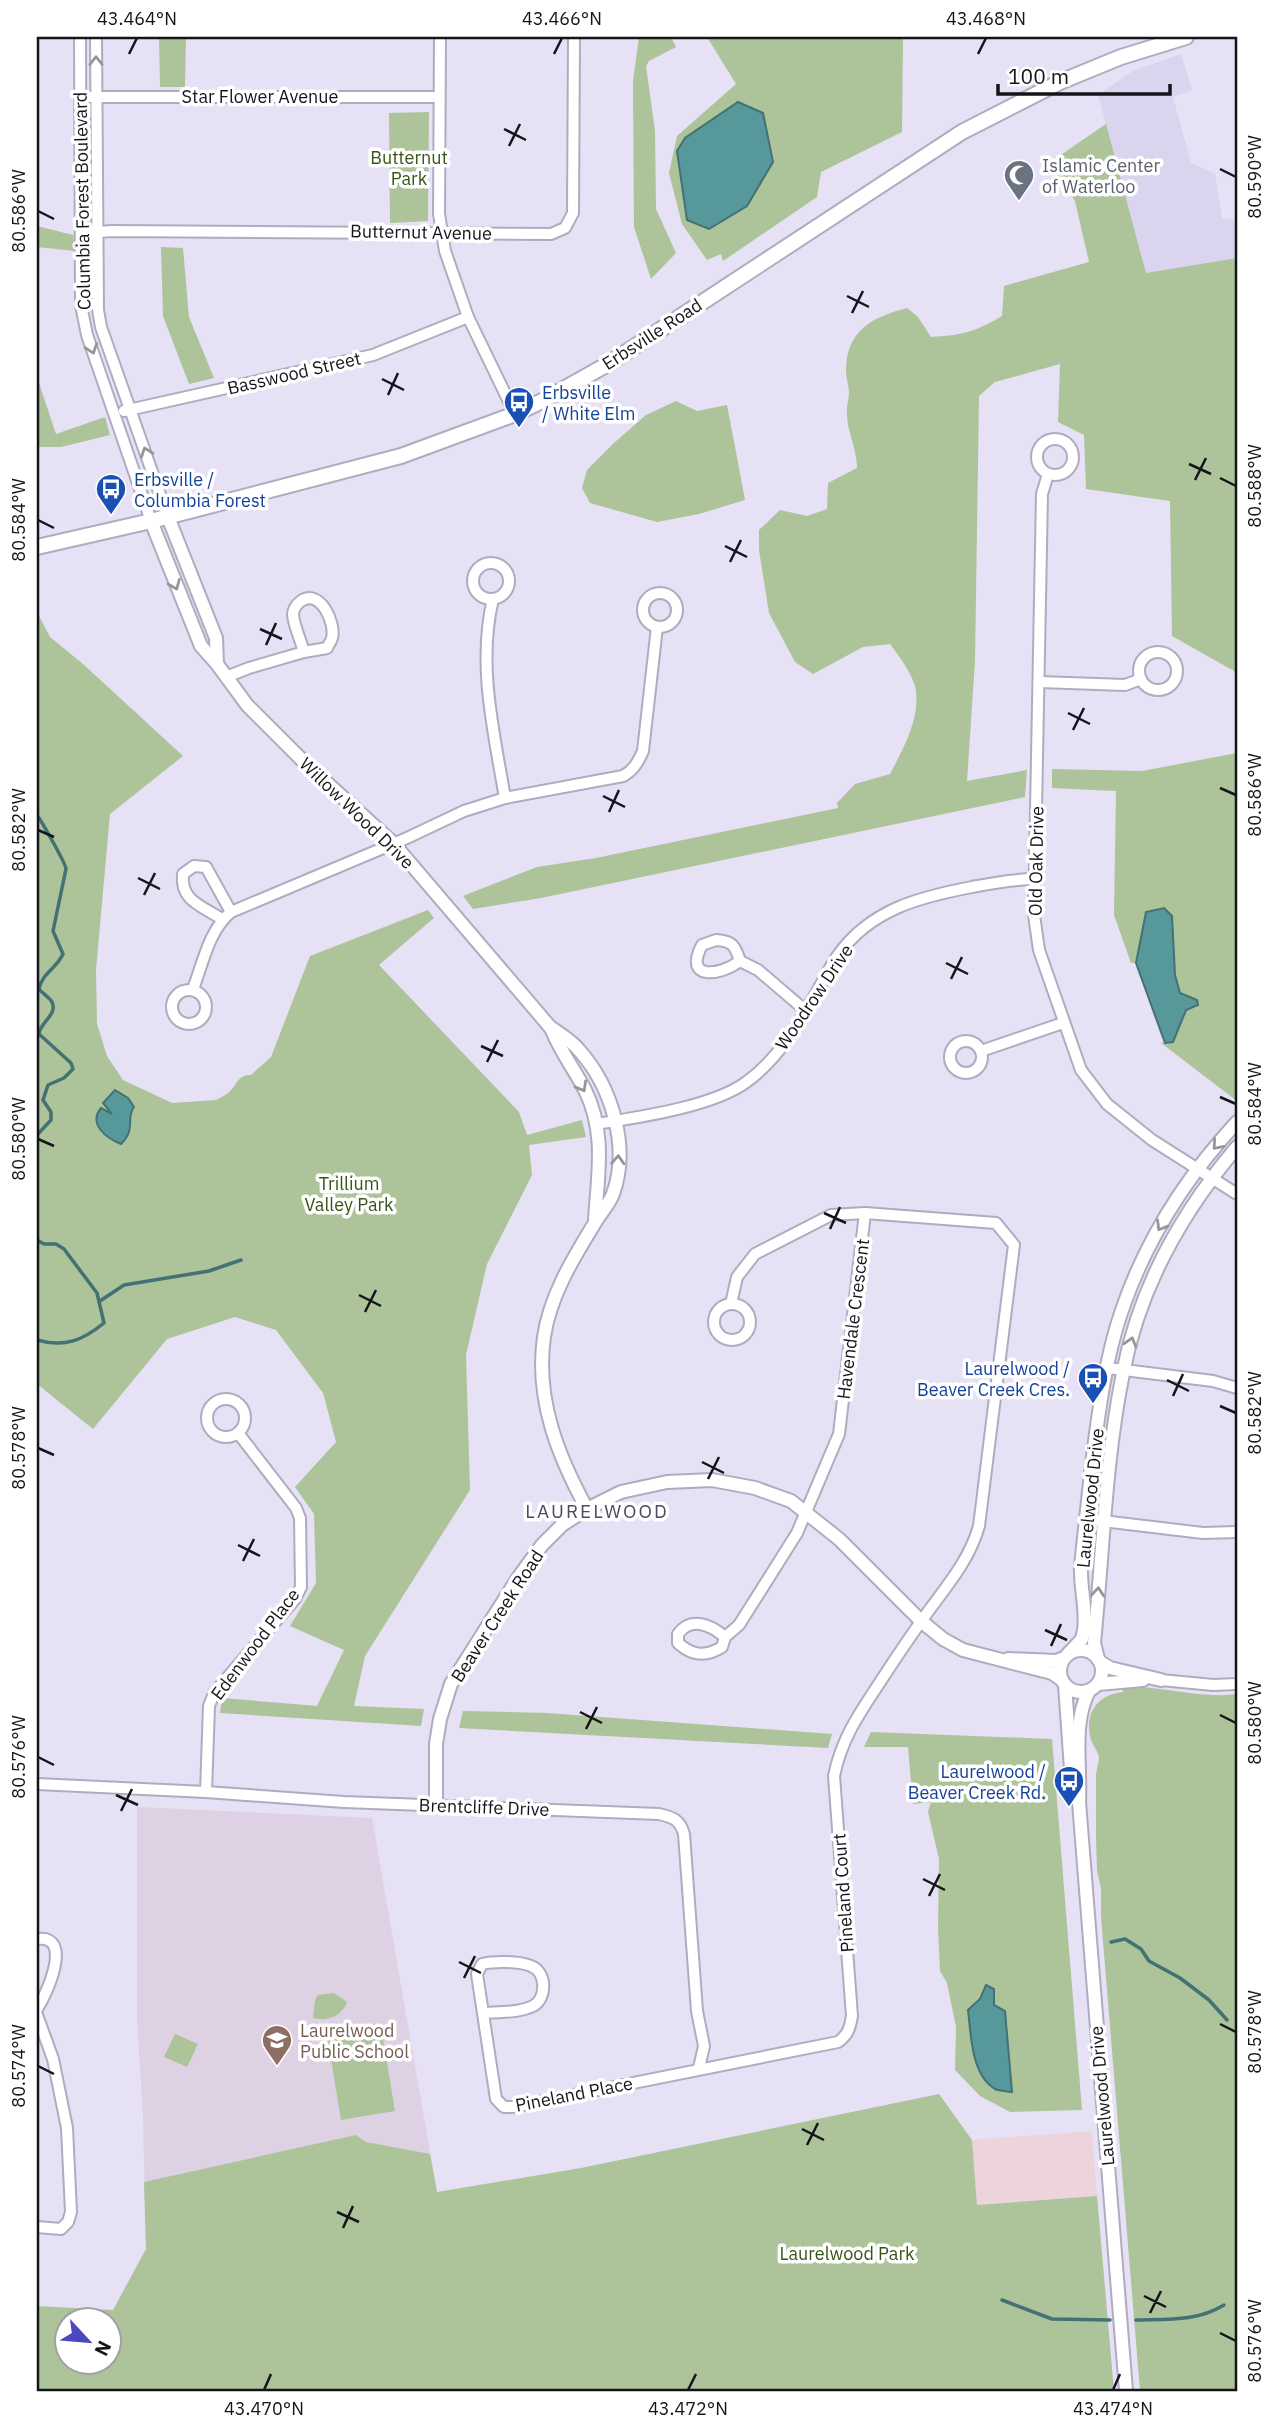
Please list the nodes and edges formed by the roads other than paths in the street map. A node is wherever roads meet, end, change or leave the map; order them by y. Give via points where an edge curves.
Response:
1 (80, 37) edge
2 (96, 37) edge
3 (440, 37) edge
4 (574, 37) edge
5 (1186, 37) edge
6 (96, 97) junction
7 (439, 97) junction
8 (80, 98) junction
9 (96, 232) junction
10 (441, 232) junction
11 (83, 233) junction
12 (468, 317) junction
13 (131, 410) junction
14 (115, 413) junction
15 (516, 414) junction
16 (1048, 474) dead end
17 (168, 517) junction
18 (151, 521) junction
19 (37, 547) edge
20 (493, 598) dead end
21 (657, 627) dead end
22 (304, 652) junction
23 (217, 664) junction
24 (226, 677) junction
25 (1141, 679) dead end
26 (1040, 682) junction
27 (505, 798) junction
28 (393, 844) junction
29 (1035, 879) junction
30 (227, 915) junction
31 (740, 961) dead end
32 (193, 989) dead end
33 (806, 1011) junction
34 (1063, 1023) junction
35 (551, 1027) junction
36 (981, 1051) dead end
37 (615, 1121) junction
38 (1237, 1122) edge
39 (597, 1124) junction
40 (1237, 1147) edge
41 (1197, 1168) junction
42 (1212, 1179) junction
43 (1237, 1194) edge
44 (866, 1213) junction
45 (595, 1223) junction
46 (731, 1304) dead end
47 (1108, 1368) junction
48 (1123, 1371) junction
49 (1237, 1388) edge
50 (239, 1433) dead end
51 (587, 1509) junction
52 (806, 1511) junction
53 (1086, 1519) junction
54 (1104, 1520) junction
55 (1237, 1532) edge
56 (921, 1621) junction
57 (724, 1637) dead end
58 (1066, 1656) junction
59 (1004, 1659) junction
60 (1099, 1660) junction
61 (1161, 1680) junction
62 (1063, 1683) junction
63 (1237, 1684) edge
64 (1094, 1687) junction
65 (37, 1784) edge
66 (206, 1791) junction
67 (1079, 1801) junction
68 (436, 1805) junction
69 (37, 1939) edge
70 (37, 2009) edge
71 (37, 2014) edge
72 (483, 2014) junction
73 (699, 2068) junction
74 (37, 2227) edge
75 (1126, 2391) edge

1 - 8 street, Columbia Forest Boulevard
6 -> 2 street, Columbia Forest Boulevard
3 - 7 street
4 - 10 street, Butternut Avenue via 573,212 565,228 551,234
5 - 15 main road, Erbsville Road via 1060,82 962,132 608,365
6 - 7 street, Star Flower Avenue
6 - 8 street, Star Flower Avenue
6 - 9 street, Columbia Forest Boulevard
7 - 10 street
8 - 11 street, Columbia Forest Boulevard
9 - 10 street, Butternut Avenue
9 - 11 street, Butternut Avenue
9 - 13 street, Columbia Forest Boulevard via 101,327
10 - 12 street
11 -> 14 street, Columbia Forest Boulevard via 81,304 87,335
12 - 13 street, Basswood Street via 373,355
12 - 15 street
13 - 14 street, Basswood Street
17 -> 13 street, Columbia Forest Boulevard
14 - 18 street, Columbia Forest Boulevard
15 - 17 main road, Erbsville Road via 401,456
16 - 26 street, Old Oak Drive via 1042,494
17 - 18 main road, Erbsville Road
17 - 23 street, Willow Wood Drive via 216,638
18 - 19 main road, Erbsville Road
18 -> 23 street, Willow Wood Drive via 201,646
20 - 27 street via 488,679
21 - 27 street via 643,751 637,764 623,776
22 - 22 street via 327,648 332,639 324,606 315,598 305,598 293,614
22 - 24 street
23 - 24 street, Willow Wood Drive
24 - 28 street, Willow Wood Drive via 278,736
25 - 26 street via 1125,685
26 - 29 street, Old Oak Drive
27 - 28 street via 464,811
28 - 30 street
28 - 35 street, Willow Wood Drive
29 - 33 street, Woodrow Drive via 1018,878 930,895 891,910 837,956
29 - 34 street, Old Oak Drive via 1039,950
30 - 30 street via 206,867 194,866 183,874 186,895
30 - 32 street via 214,932
31 - 33 street via 758,970
33 - 37 street, Woodrow Drive via 787,1042 744,1084 717,1099
34 - 36 street
34 - 41 street, Old Oak Drive via 1081,1070 1107,1104
35 - 37 street, Willow Wood Drive via 578,1049 597,1074
35 -> 39 street, Willow Wood Drive via 585,1090
37 - 39 street, Woodrow Drive
45 -> 37 street, Willow Wood Drive via 612,1195 617,1173
38 -> 41 street, Laurelwood Drive
39 - 45 street, Willow Wood Drive via 600,1170
40 - 42 street, Laurelwood Drive
41 - 42 street, Old Oak Drive
41 -> 47 street, Laurelwood Drive via 1145,1255 1122,1310
42 - 43 street, Old Oak Drive
48 -> 42 street, Laurelwood Drive via 1141,1310 1164,1256
44 - 46 street via 831,1215 755,1254 737,1277
44 - 52 street, Havendale Crescent via 839,1434
44 - 56 street, Havendale Crescent via 996,1223 1014,1245 979,1525 966,1559
45 - 51 street, Willow Wood Drive via 551,1307 542,1372 552,1430 566,1471
47 - 48 street
47 - 53 street, Laurelwood Drive
48 - 49 street
48 - 54 street, Laurelwood Drive
50 - 66 street, Edenwood Place via 296,1508 301,1587 214,1693 209,1706
51 - 52 street, Beaver Creek Road via 621,1492 667,1482 712,1480 755,1488
51 - 68 street, Beaver Creek Road via 542,1545 451,1684 436,1744
52 - 56 street, Beaver Creek Road
52 - 57 street, Havendale Crescent via 739,1625
53 - 54 street
53 - 58 street, Laurelwood Drive via 1081,1581 1085,1620 1082,1639
54 - 55 street via 1203,1533
60 -> 54 street, Laurelwood Drive via 1094,1643
56 - 59 street, Beaver Creek Road via 963,1650
56 - 73 street, Pineland Court via 850,1728 834,1776 850,2028 838,2042
58 - 59 street, Beaver Creek Road via 1056,1661
58 - 60 street via 1081,1650
58 - 62 street via 1060,1669
59 - 62 street, Beaver Creek Road via 1052,1673
60 - 61 street via 1110,1668
60 - 64 street via 1102,1673
61 - 63 street
61 - 64 street via 1110,1681
62 - 64 street via 1076,1692
62 - 67 street, Laurelwood Drive via 1072,1783
64 - 67 street, Laurelwood Drive via 1082,1705 1079,1722
65 - 66 street, Brentcliffe Drive
66 - 68 street, Brentcliffe Drive
67 - 75 street, Laurelwood Drive
68 - 73 street, Brentcliffe Drive via 659,1814 681,1824 704,2046
69 - 70 street via 47,1939 58,1953
71 - 74 street via 53,2059 67,2128 71,2212 61,2228
72 - 72 street, Pineland Place via 530,2008 539,2002 543,1982 538,1970 530,1965 482,1964 477,1975
72 - 73 street, Pineland Place via 496,2099 504,2107

